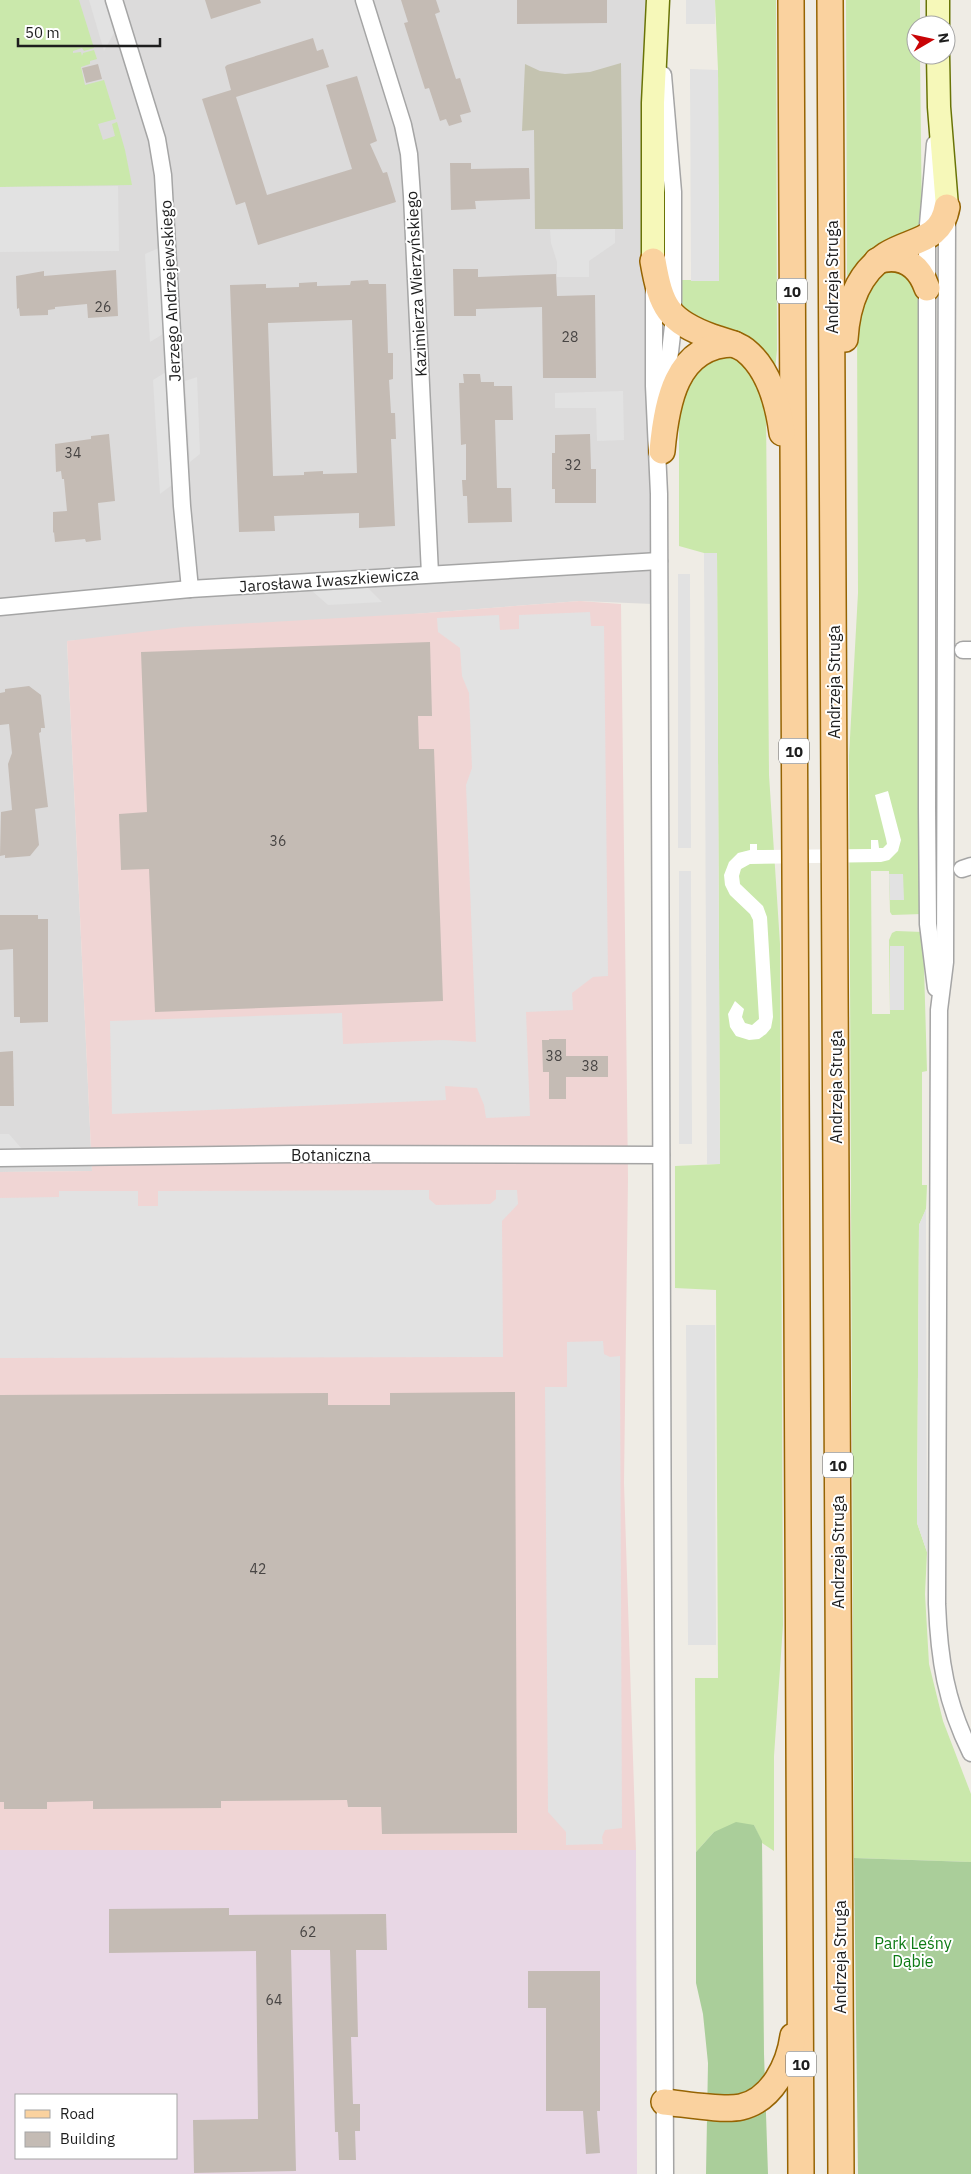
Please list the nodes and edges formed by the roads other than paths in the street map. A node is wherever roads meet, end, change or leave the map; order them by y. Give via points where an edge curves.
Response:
1 (114, 0) edge
2 (364, 0) edge
3 (658, 0) edge
4 (791, 0) edge
5 (830, 0) edge
6 (938, 0) edge
7 (938, 15) edge
8 (938, 65) edge
9 (939, 107) junction
10 (947, 207) junction
11 (927, 236) junction
12 (653, 261) junction
13 (877, 261) junction
14 (927, 288) junction
15 (673, 317) junction
16 (734, 344) junction
17 (662, 451) junction
18 (659, 494) junction
19 (833, 546) junction
20 (659, 561) junction
21 (430, 574) junction
22 (793, 582) junction
23 (190, 589) junction
24 (0, 607) edge
25 (939, 1010) junction
26 (661, 1155) junction
27 (0, 1158) edge
28 (971, 1753) edge
29 (800, 1954) junction
30 (664, 2102) junction
31 (665, 2174) edge
32 (801, 2174) edge
33 (841, 2174) edge

1 - 23 street, Jerzego Andrzejewskiego via 157,139 163,174 182,506
2 - 21 street, Kazimierza Wierzyńskiego via 404,125 409,154
3 - 12 street via 653,103
3 - 15 street via 673,184
4 - 22 main road, 10
5 - 19 main road, Andrzeja Struga / 10
6 - 7 street
8 - 9 street
9 - 10 street
9 - 11 street
10 - 11 main road via 940,227
10 - 25 street via 945,962
11 - 13 main road
11 - 14 street
12 - 15 main road via 661,294
12 - 18 street
13 - 14 main road via 897,258 909,262
13 - 19 main road via 859,283 846,319
14 - 25 street via 928,905
15 - 16 main road via 686,326
15 - 17 street
16 - 17 main road via 703,354 679,376 667,406
16 - 22 main road via 761,368 778,410
17 - 18 street
18 - 20 street
19 - 33 main road, Andrzeja Struga / 10
20 - 21 street, Jarosława Iwaszkiewicza
20 - 26 street
21 - 23 street, Jarosława Iwaszkiewicza
22 - 29 main road, 10
23 - 24 street, Jarosława Iwaszkiewicza
25 - 28 street via 938,1627 948,1696
26 - 27 street, Botaniczna via 296,1154
26 - 30 street
29 - 30 main road via 791,2049 784,2068 767,2092 739,2108
29 - 32 main road, 10
30 - 31 street

